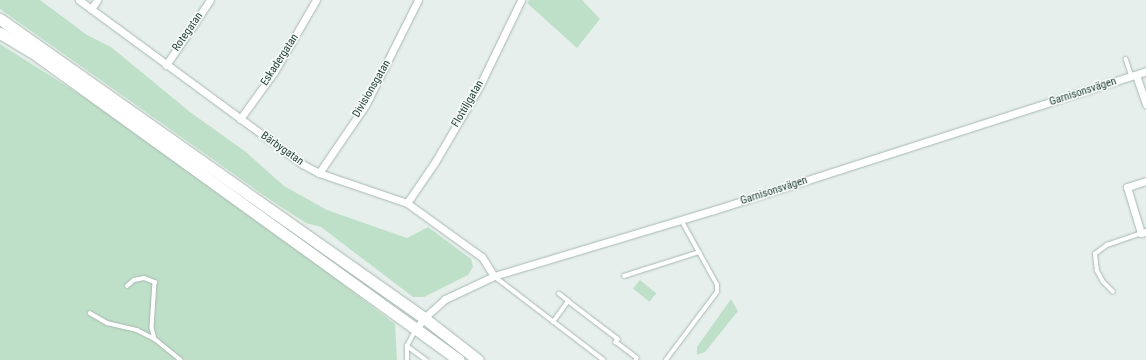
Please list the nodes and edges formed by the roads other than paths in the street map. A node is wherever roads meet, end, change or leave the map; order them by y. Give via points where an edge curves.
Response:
1 (79, 0) edge
2 (97, 0) edge
3 (210, 0) edge
4 (316, 0) edge
5 (418, 0) edge
6 (521, 0) edge
7 (91, 9) junction
8 (0, 19) edge
9 (0, 33) edge
10 (1126, 59) dead end
11 (166, 65) junction
12 (1146, 72) edge
13 (1134, 75) junction
14 (1146, 104) edge
15 (240, 119) junction
16 (319, 173) junction
17 (1146, 181) edge
18 (407, 203) junction
19 (681, 220) junction
20 (1144, 233) edge
21 (699, 252) junction
22 (494, 276) junction
23 (624, 276) dead end
24 (127, 286) dead end
25 (1113, 292) dead end
26 (560, 294) dead end
27 (568, 301) junction
28 (90, 313) dead end
29 (424, 318) junction
30 (553, 322) junction
31 (415, 330) junction
32 (155, 338) junction
33 (408, 346) junction
34 (181, 360) edge
35 (407, 360) edge
36 (426, 360) edge
37 (459, 360) edge
38 (478, 360) edge
39 (604, 360) edge
40 (636, 360) edge
41 (666, 360) edge

1 - 7 street, Bärbygatan
2 - 7 street
3 - 11 street, Rotegatan
4 - 15 street, Eskadergatan via 274,72
5 - 16 street, Divisionsgatan via 366,104
6 - 18 street, Flottiljgatan via 479,87 435,162
7 - 11 street, Bärbygatan
8 - 29 main road
9 - 31 main road via 64,75
10 - 13 lane
11 - 15 street, Bärbygatan
12 - 13 street, Garnisonsvägen
13 - 14 street
13 - 19 street, Garnisonsvägen
15 - 16 street, Bärbygatan via 302,164
16 - 18 street, Bärbygatan
17 - 20 street via 1127,187
18 - 22 street, Bärbygatan via 482,257
19 - 21 lane
19 - 22 street, Garnisonsvägen
20 - 25 lane via 1106,245 1095,254 1103,282
21 - 23 lane
21 - 41 lane via 717,285 717,292
22 - 29 street, Garnisonsvägen via 445,299
22 - 30 lane
24 - 32 lane via 134,280 144,278 155,282 152,328
26 - 27 lane
27 - 30 lane
27 - 40 lane via 618,339 616,342 637,358
28 - 32 lane via 107,324 137,330
29 - 31 street, Garnisonsvägen
29 - 38 main road
30 - 39 lane
31 - 33 lane
31 - 37 main road
32 - 34 lane
33 - 35 lane
33 - 36 lane

